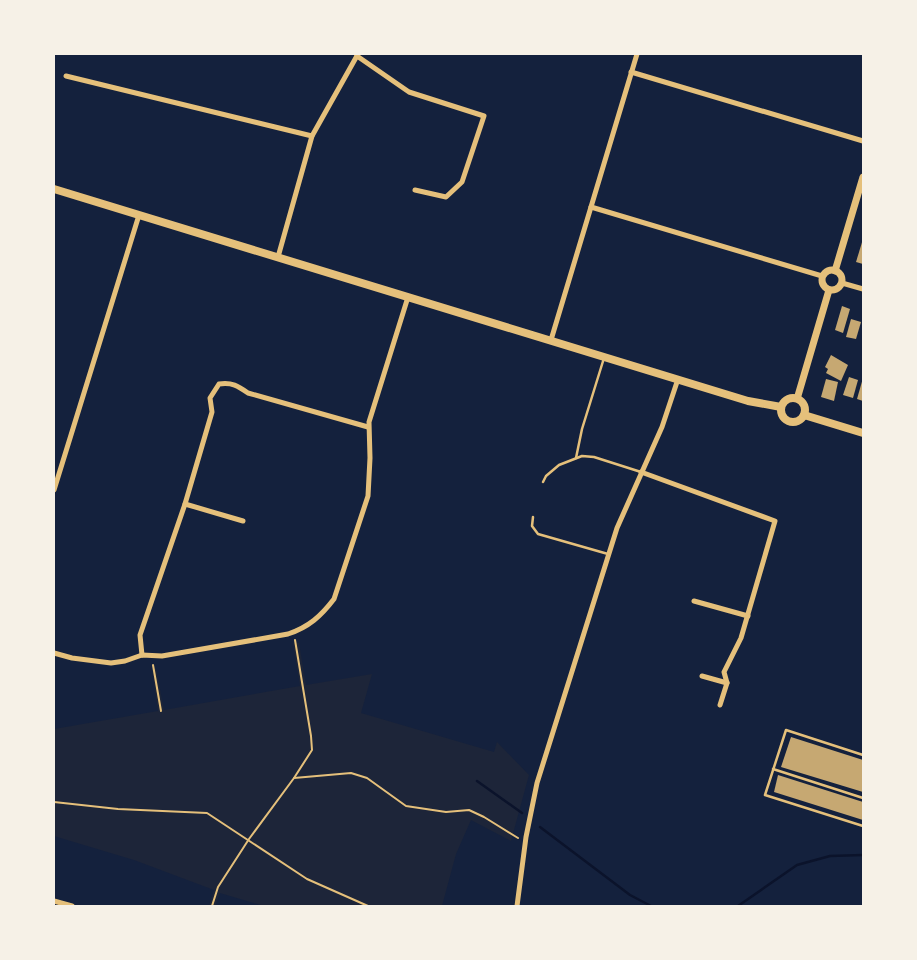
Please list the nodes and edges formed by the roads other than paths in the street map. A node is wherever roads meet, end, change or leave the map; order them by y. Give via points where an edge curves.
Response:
1 (637, 54) edge
2 (358, 55) edge
3 (631, 72) junction
4 (66, 76) dead end
5 (312, 136) junction
6 (863, 141) edge
7 (863, 177) edge
8 (54, 189) edge
9 (415, 190) dead end
10 (591, 207) junction
11 (139, 215) junction
12 (278, 257) junction
13 (835, 271) junction
14 (822, 276) junction
15 (842, 283) junction
16 (863, 289) edge
17 (829, 290) junction
18 (408, 297) junction
19 (551, 340) junction
20 (604, 357) junction
21 (678, 379) junction
22 (797, 399) junction
23 (781, 407) junction
24 (804, 415) junction
25 (368, 427) junction
26 (863, 434) edge
27 (576, 458) junction
28 (641, 472) junction
29 (543, 482) dead end
30 (54, 490) edge
31 (185, 504) junction
32 (533, 518) dead end
33 (243, 521) dead end
34 (610, 555) junction
35 (694, 600) dead end
36 (748, 616) junction
37 (54, 652) edge
38 (142, 655) junction
39 (702, 676) dead end
40 (727, 683) junction
41 (720, 704) dead end
42 (863, 755) edge
43 (773, 769) junction
44 (863, 798) edge
45 (863, 826) edge
46 (54, 901) edge
47 (72, 906) edge
48 (516, 906) edge

1 - 3 street
2 - 5 street
2 - 9 street via 409,92 484,116 462,182 446,197
3 - 6 street
3 - 10 street
4 - 5 street
5 - 12 street
7 - 13 street
8 - 11 main road
10 - 14 street
10 - 19 street
11 - 12 main road
11 - 30 street
12 - 18 main road
13 - 14 street via 827,271
13 - 15 street
14 - 17 street via 822,285
15 - 16 street
15 - 17 street via 837,289
17 - 22 street
18 - 19 main road
18 - 25 street
19 - 20 main road
20 - 21 main road
20 - 27 lane
21 - 23 main road via 748,401
21 - 28 street via 662,426
22 - 23 main road via 789,399
22 - 24 main road via 804,404
23 - 24 main road via 782,415 791,422 799,421
24 - 26 main road
25 - 31 street via 248,393 238,385 219,384 210,398 212,412
25 - 38 street via 368,496 334,598 324,612 304,628 288,634 162,656
27 - 28 lane via 594,457
27 - 29 lane via 552,470
28 - 34 street via 617,528
28 - 36 street via 775,521
31 - 33 street
31 - 38 street via 140,635
32 - 34 lane via 532,526 538,534
34 - 48 street via 533,797
35 - 36 street
36 - 40 street via 724,672
37 - 38 street via 111,663 125,662
39 - 40 street
40 - 41 street
42 - 43 lane via 786,730
43 - 44 lane
43 - 45 lane via 764,795
46 - 47 street

